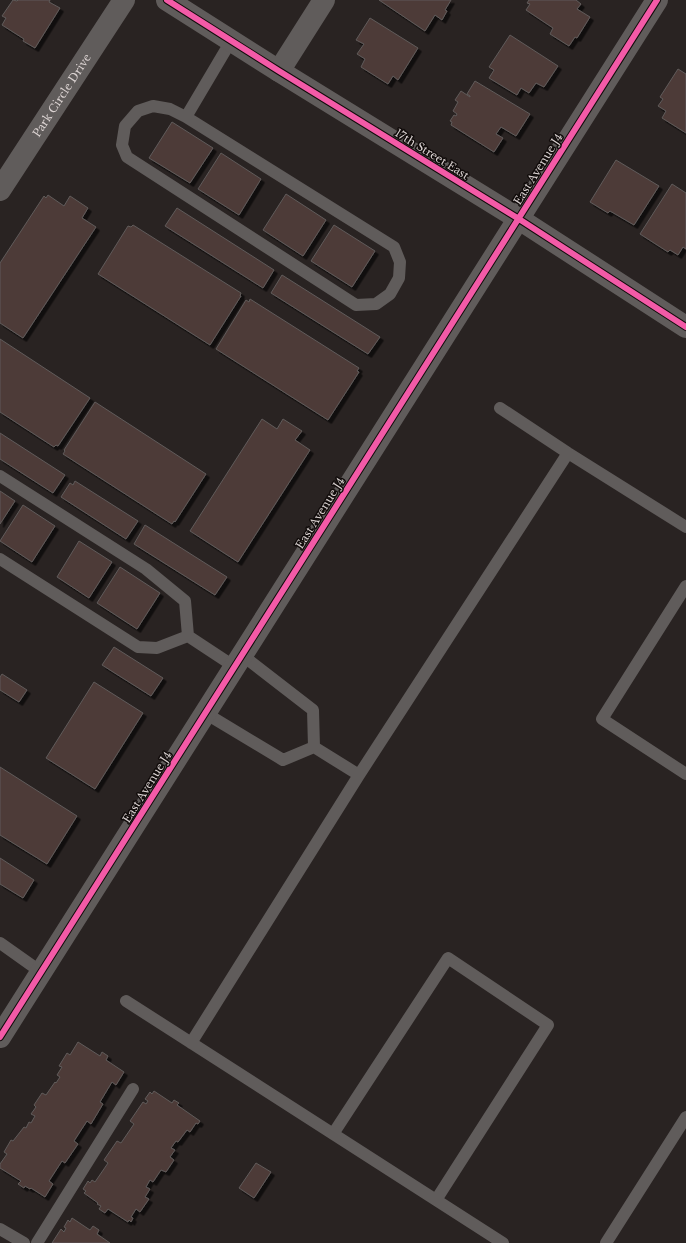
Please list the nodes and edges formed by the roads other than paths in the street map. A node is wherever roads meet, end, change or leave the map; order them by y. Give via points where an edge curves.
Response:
1 (124, 0) edge
2 (167, 0) edge
3 (324, 0) edge
4 (657, 0) edge
5 (231, 41) junction
6 (279, 72) junction
7 (186, 117) junction
8 (0, 190) edge
9 (519, 219) junction
10 (686, 327) edge
11 (500, 408) dead end
12 (568, 453) junction
13 (0, 476) edge
14 (686, 527) edge
15 (0, 559) edge
16 (686, 586) edge
17 (188, 636) junction
18 (238, 661) junction
19 (205, 713) junction
20 (314, 746) junction
21 (686, 774) edge
22 (358, 775) junction
23 (0, 943) edge
24 (41, 972) junction
25 (126, 1001) dead end
26 (0, 1037) edge
27 (192, 1044) junction
28 (133, 1089) dead end
29 (686, 1117) edge
30 (333, 1134) junction
31 (436, 1200) junction
32 (0, 1229) edge
33 (24, 1243) edge
34 (37, 1243) edge
35 (503, 1243) edge
36 (606, 1243) edge

1 - 8 street, Park Circle Drive
2 - 5 street, 17th Street East
3 - 6 street
4 - 9 street, East Avenue J4
5 - 6 street, 17th Street East
5 - 7 lane
6 - 9 street, 17th Street East
7 - 7 lane via 394,247 400,262 399,278 390,294 376,304 356,305 127,157 122,145 125,126 138,111 153,106 170,108
9 - 10 street, 17th Street East
9 - 18 street, East Avenue J4
11 - 12 lane
12 - 14 lane
12 - 22 lane
13 - 17 lane via 146,569 186,601
15 - 17 lane via 138,647 158,648
16 - 21 lane via 602,719
17 - 18 lane
18 - 19 street, East Avenue J4
18 - 20 lane via 313,710
19 - 20 lane via 283,760
19 - 24 street, East Avenue J4
20 - 22 lane
22 - 27 lane
23 - 24 lane
24 - 26 street, East Avenue J4
25 - 27 lane
27 - 30 lane
28 - 34 lane
29 - 36 lane
30 - 31 lane
30 - 31 lane via 448,958 548,1025
31 - 35 lane
32 - 33 lane

